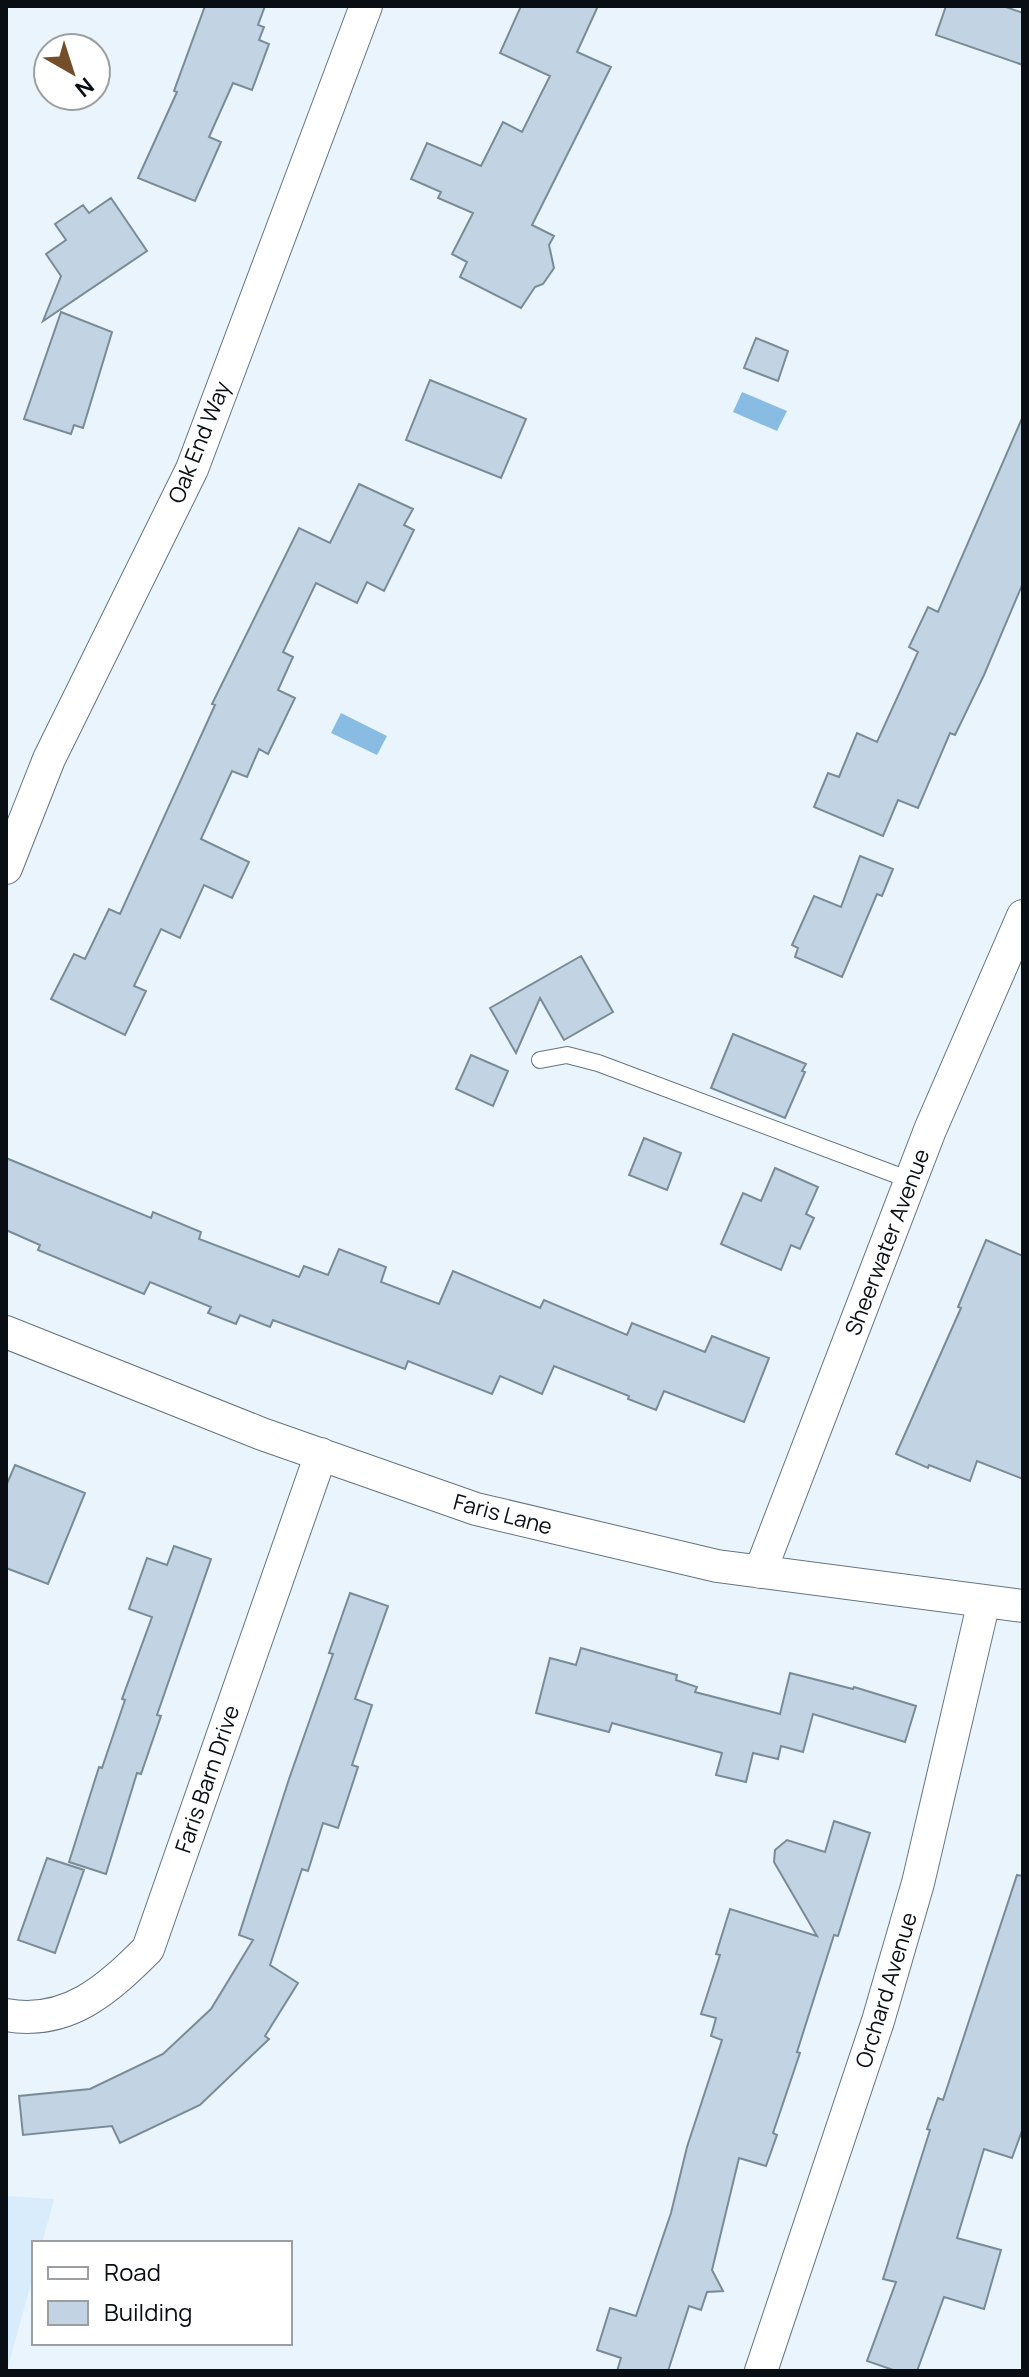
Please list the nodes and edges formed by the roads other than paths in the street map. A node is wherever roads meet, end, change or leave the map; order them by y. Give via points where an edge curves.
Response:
1 (366, 6) edge
2 (6, 868) edge
3 (1023, 916) edge
4 (540, 1060) dead end
5 (910, 1180) junction
6 (6, 1332) edge
7 (321, 1454) junction
8 (760, 1572) junction
9 (984, 1601) junction
10 (1023, 1606) edge
11 (6, 2015) edge
12 (761, 2371) edge

1 - 2 street, Oak End Way via 192,469 49,759
3 - 5 street, Sheerwater Avenue
4 - 5 lane via 567,1055 598,1063
5 - 8 street, Sheerwater Avenue
6 - 7 street, Faris Lane
7 - 8 street, Faris Lane via 476,1509
7 - 11 street, Faris Barn Drive via 148,1949 81,2006 27,2018
8 - 9 street, Faris Lane
9 - 10 street, Faris Lane
9 - 12 street, Orchard Avenue via 918,1883 878,2021

